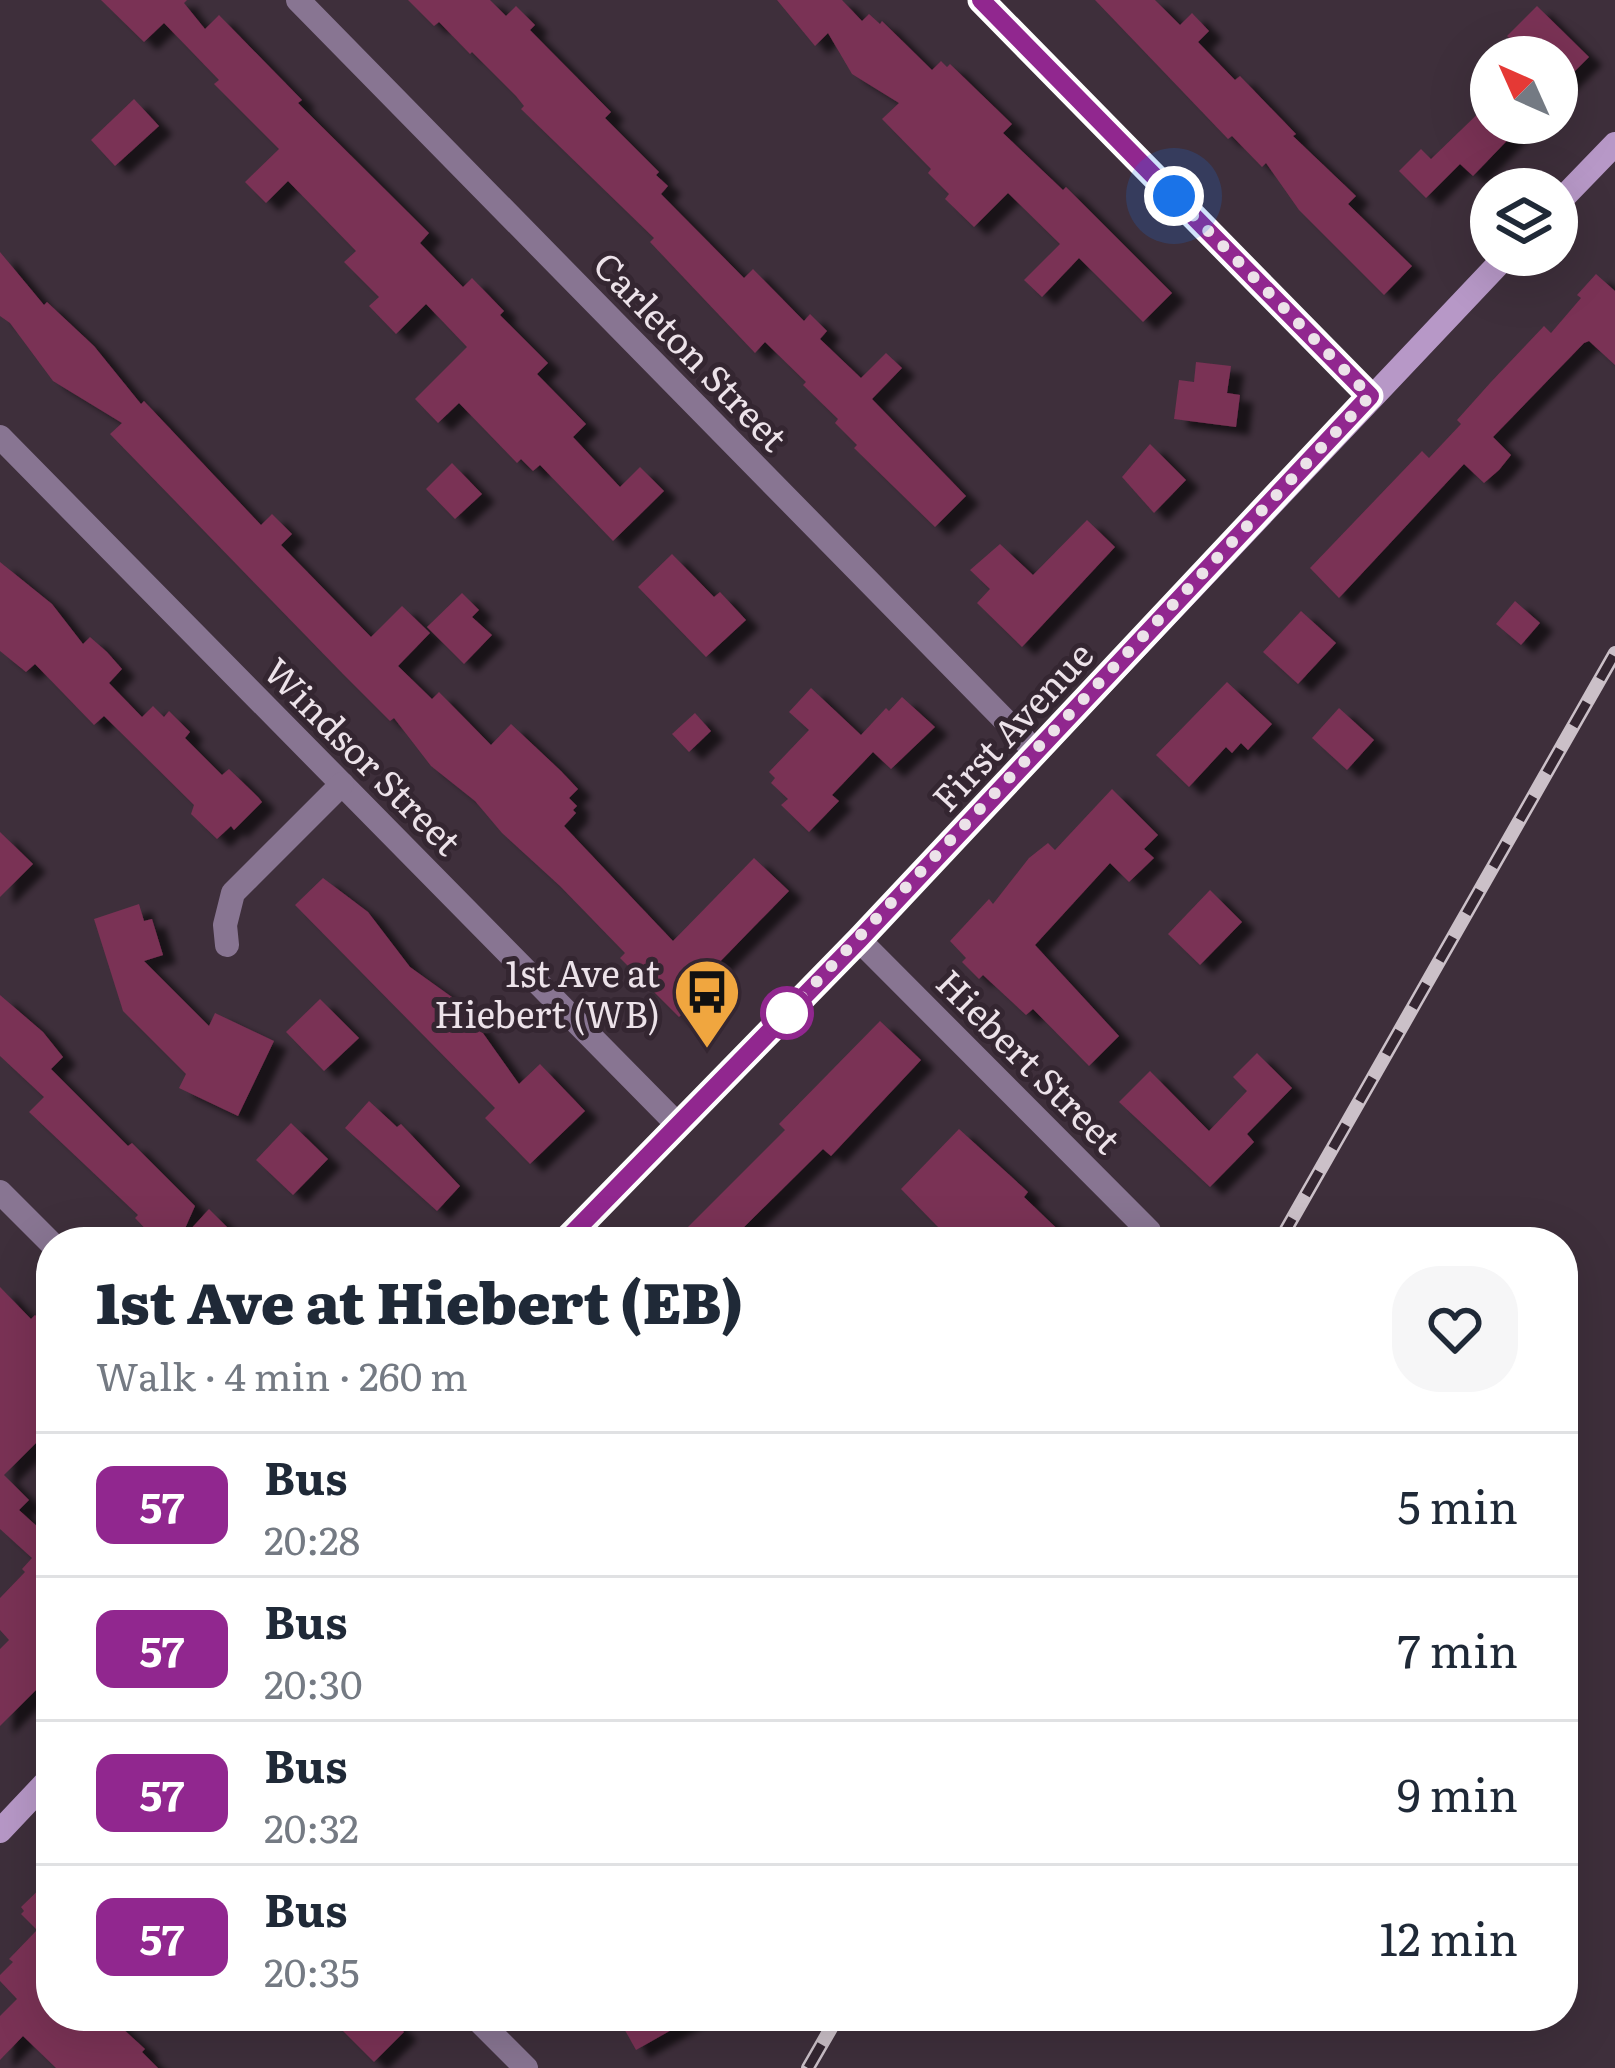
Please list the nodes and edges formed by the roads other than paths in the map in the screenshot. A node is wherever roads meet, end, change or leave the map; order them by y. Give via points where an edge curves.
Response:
1 (298, 0) edge
2 (981, 0) edge
3 (1615, 144) edge
4 (1578, 182) edge
5 (1487, 276) edge
6 (1370, 396) junction
7 (0, 436) edge
8 (1035, 751) junction
9 (342, 784) junction
10 (859, 940) junction
11 (227, 945) dead end
12 (676, 1123) junction
13 (0, 1192) edge
14 (577, 1227) edge
15 (1145, 1227) edge
16 (36, 1228) edge
17 (36, 1793) edge
18 (0, 1831) edge
19 (489, 2031) edge
20 (526, 2068) edge

1 - 8 street, Carleton Street
2 - 6 street
3 - 4 street
5 - 6 street, First Avenue
6 - 8 street, First Avenue
7 - 9 street, Windsor Street
8 - 10 street, First Avenue
9 - 11 street via 233,893
9 - 12 street, Windsor Street
10 - 12 street, First Avenue
10 - 15 street, Hiebert Street
12 - 14 street, First Avenue
13 - 16 street
17 - 18 street
19 - 20 street

